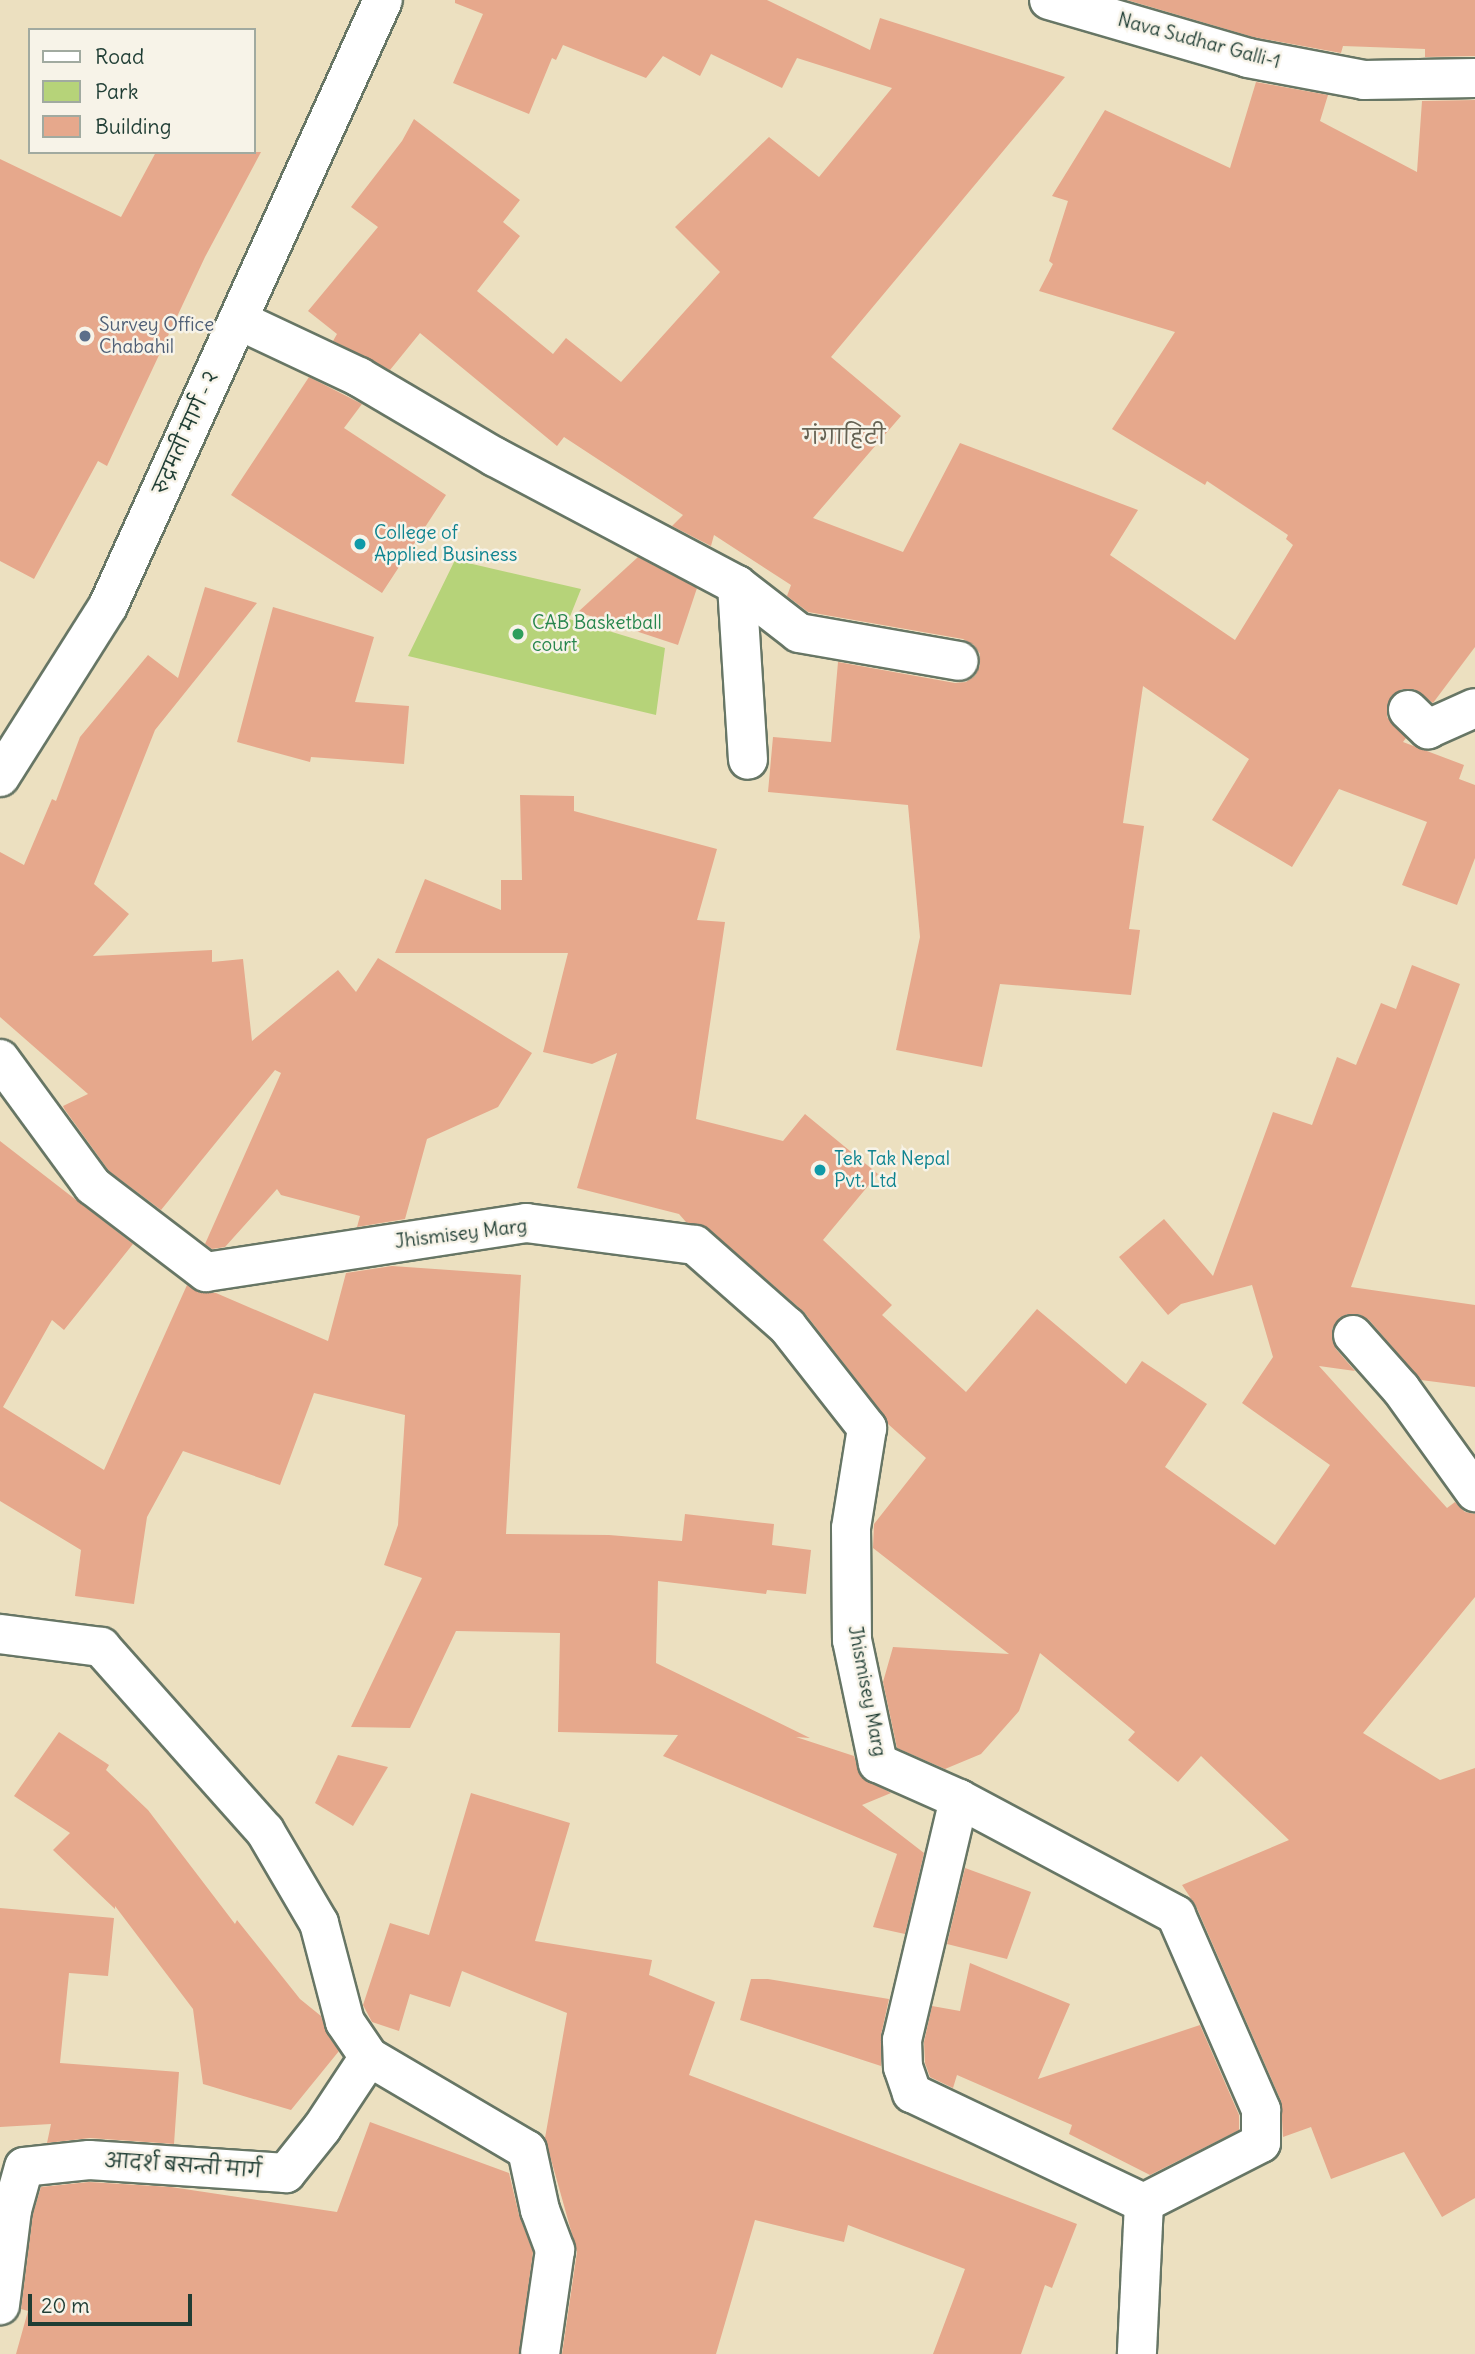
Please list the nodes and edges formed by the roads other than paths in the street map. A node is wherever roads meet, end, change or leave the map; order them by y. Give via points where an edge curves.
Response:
1 (383, 0) edge
2 (1049, 0) edge
3 (1475, 78) edge
4 (238, 320) junction
5 (737, 585) junction
6 (959, 661) dead end
7 (1475, 708) edge
8 (1408, 710) dead end
9 (748, 760) dead end
10 (0, 777) edge
11 (0, 1059) edge
12 (1353, 1335) dead end
13 (1475, 1492) edge
14 (0, 1633) edge
15 (959, 1799) junction
16 (369, 2057) junction
17 (1144, 2203) junction
18 (0, 2305) edge
19 (540, 2354) edge
20 (1137, 2354) edge

1 - 4 street, रुद्रमती मार्ग ‍- २
2 - 3 street, Nava Sudhar Galli-1 via 1248,58 1364,80
4 - 5 street via 359,377 495,457
4 - 10 street, रुद्रमती मार्ग ‍- २ via 108,606
5 - 6 street via 799,633
5 - 9 street
7 - 8 street via 1427,729
11 - 15 street, Jhismisey Marg via 93,1186 206,1272 526,1223 695,1245 787,1326 867,1428 851,1528 852,1640 877,1763
12 - 13 street via 1401,1389
14 - 16 street via 101,1647 265,1831 319,1923 345,2022
15 - 17 street via 902,2040 903,2067 912,2092
15 - 17 street, Jhismisey Marg via 1176,1915 1261,2110 1261,2143
16 - 18 street, आदर्श बसन्ती मार्ग via 286,2174 89,2160 24,2167 12,2210
16 - 19 street via 527,2150 540,2210 555,2250
17 - 20 street

